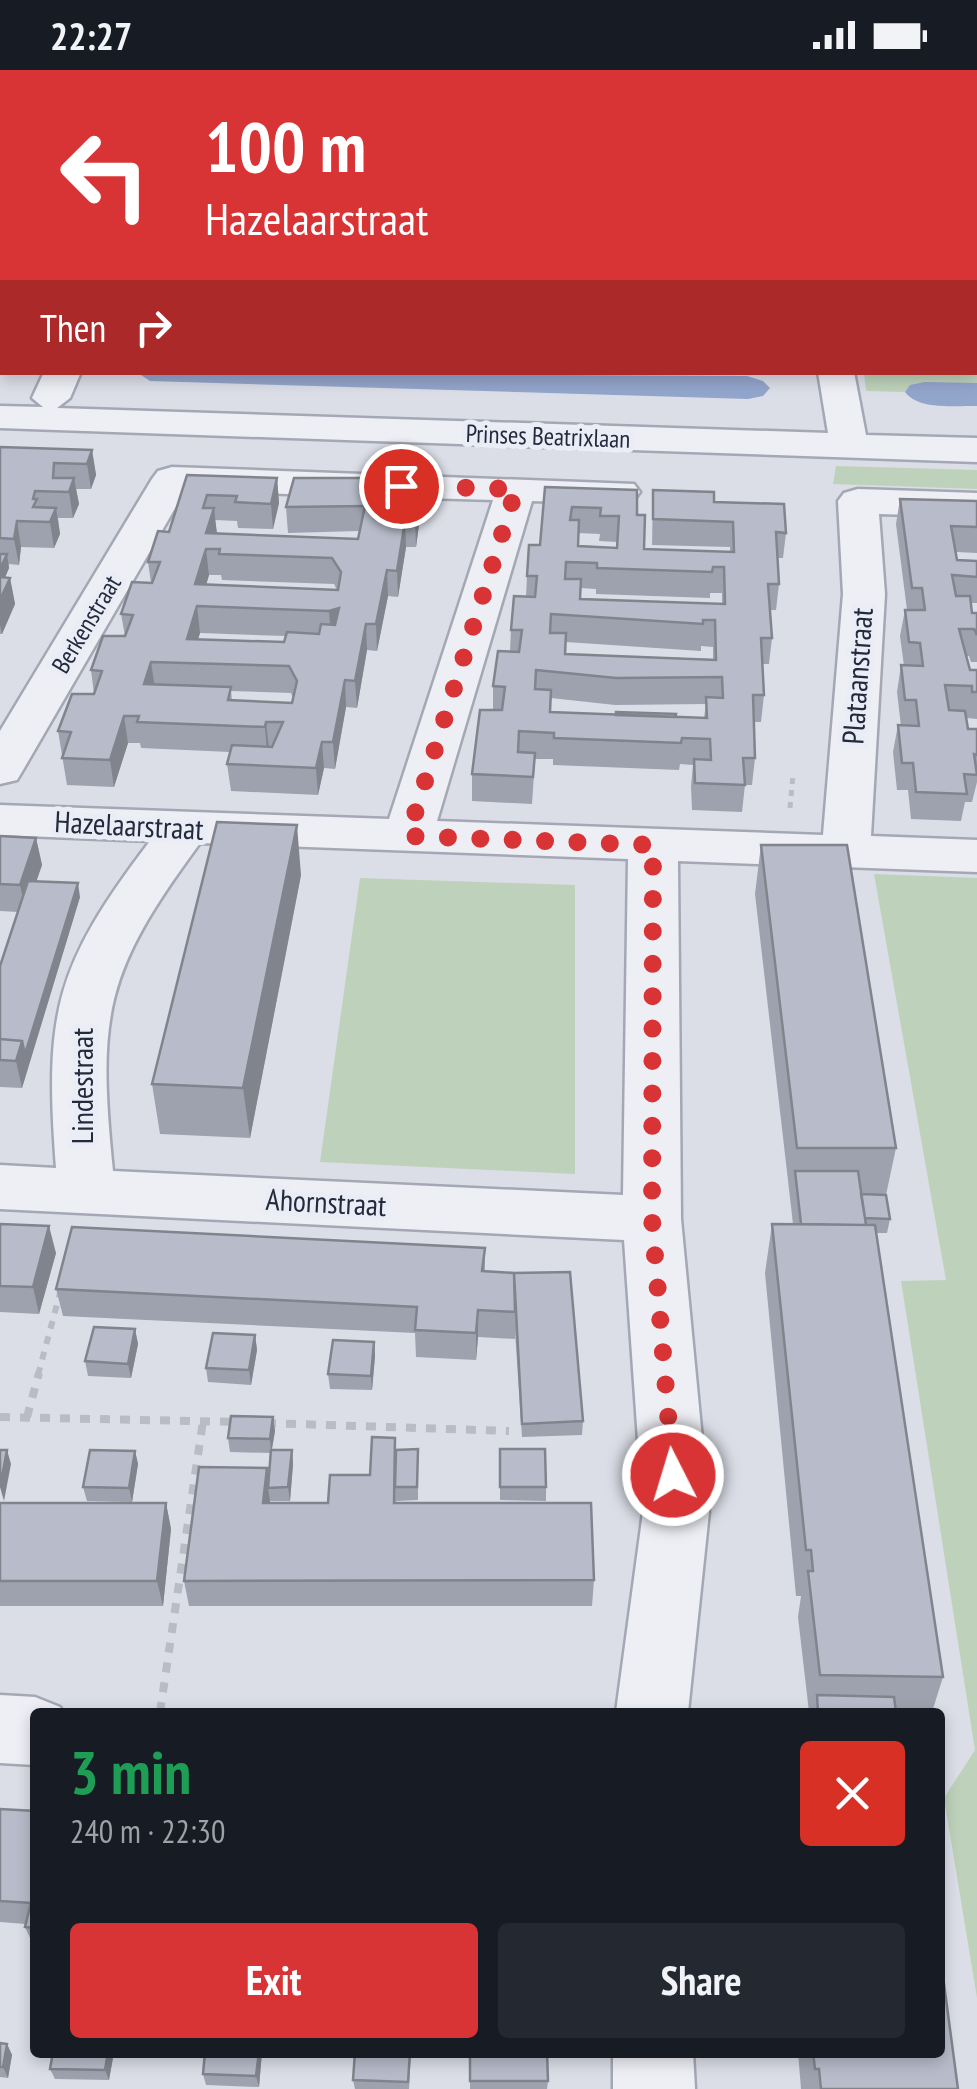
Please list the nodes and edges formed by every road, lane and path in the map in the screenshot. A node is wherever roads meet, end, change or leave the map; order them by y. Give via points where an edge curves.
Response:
1 (837, 375) edge
2 (0, 417) edge
3 (849, 446) junction
4 (977, 450) edge
5 (516, 489) junction
6 (634, 492) edge
7 (977, 505) edge
8 (0, 770) edge
9 (0, 820) edge
10 (185, 829) junction
11 (408, 836) junction
12 (653, 845) junction
13 (846, 851) junction
14 (977, 856) edge
15 (0, 1187) edge
16 (86, 1192) junction
17 (652, 1219) junction
18 (0, 1417) edge
19 (28, 1418) junction
20 (203, 1420) junction
21 (241, 1422) edge
22 (260, 1422) edge
23 (510, 1431) dead end
24 (161, 1708) edge
25 (652, 1708) edge
26 (0, 1729) edge
27 (30, 1731) edge
28 (652, 2058) edge
29 (654, 2089) edge

1 - 3 street
2 - 3 street, Prinses Beatrixlaan
3 - 4 street, Prinses Beatrixlaan
5 - 6 street
5 - 8 street, Berkenstraat via 172,478
5 - 11 street
7 - 13 street, Plataanstraat via 858,501 864,594
9 - 10 street, Hazelaarstraat
10 - 11 street, Hazelaarstraat
10 - 16 street, Lindestraat via 131,900 92,976 78,1036
11 - 12 street, Hazelaarstraat
12 - 13 street, Hazelaarstraat
12 - 17 street
13 - 14 street, Hazelaarstraat
15 - 16 street, Ahornstraat
16 - 17 street, Ahornstraat
16 - 19 path
17 - 25 street via 676,1512
18 - 19 path
19 - 20 path
20 - 21 path
20 - 24 path
22 - 23 path
26 - 27 street
28 - 29 street

